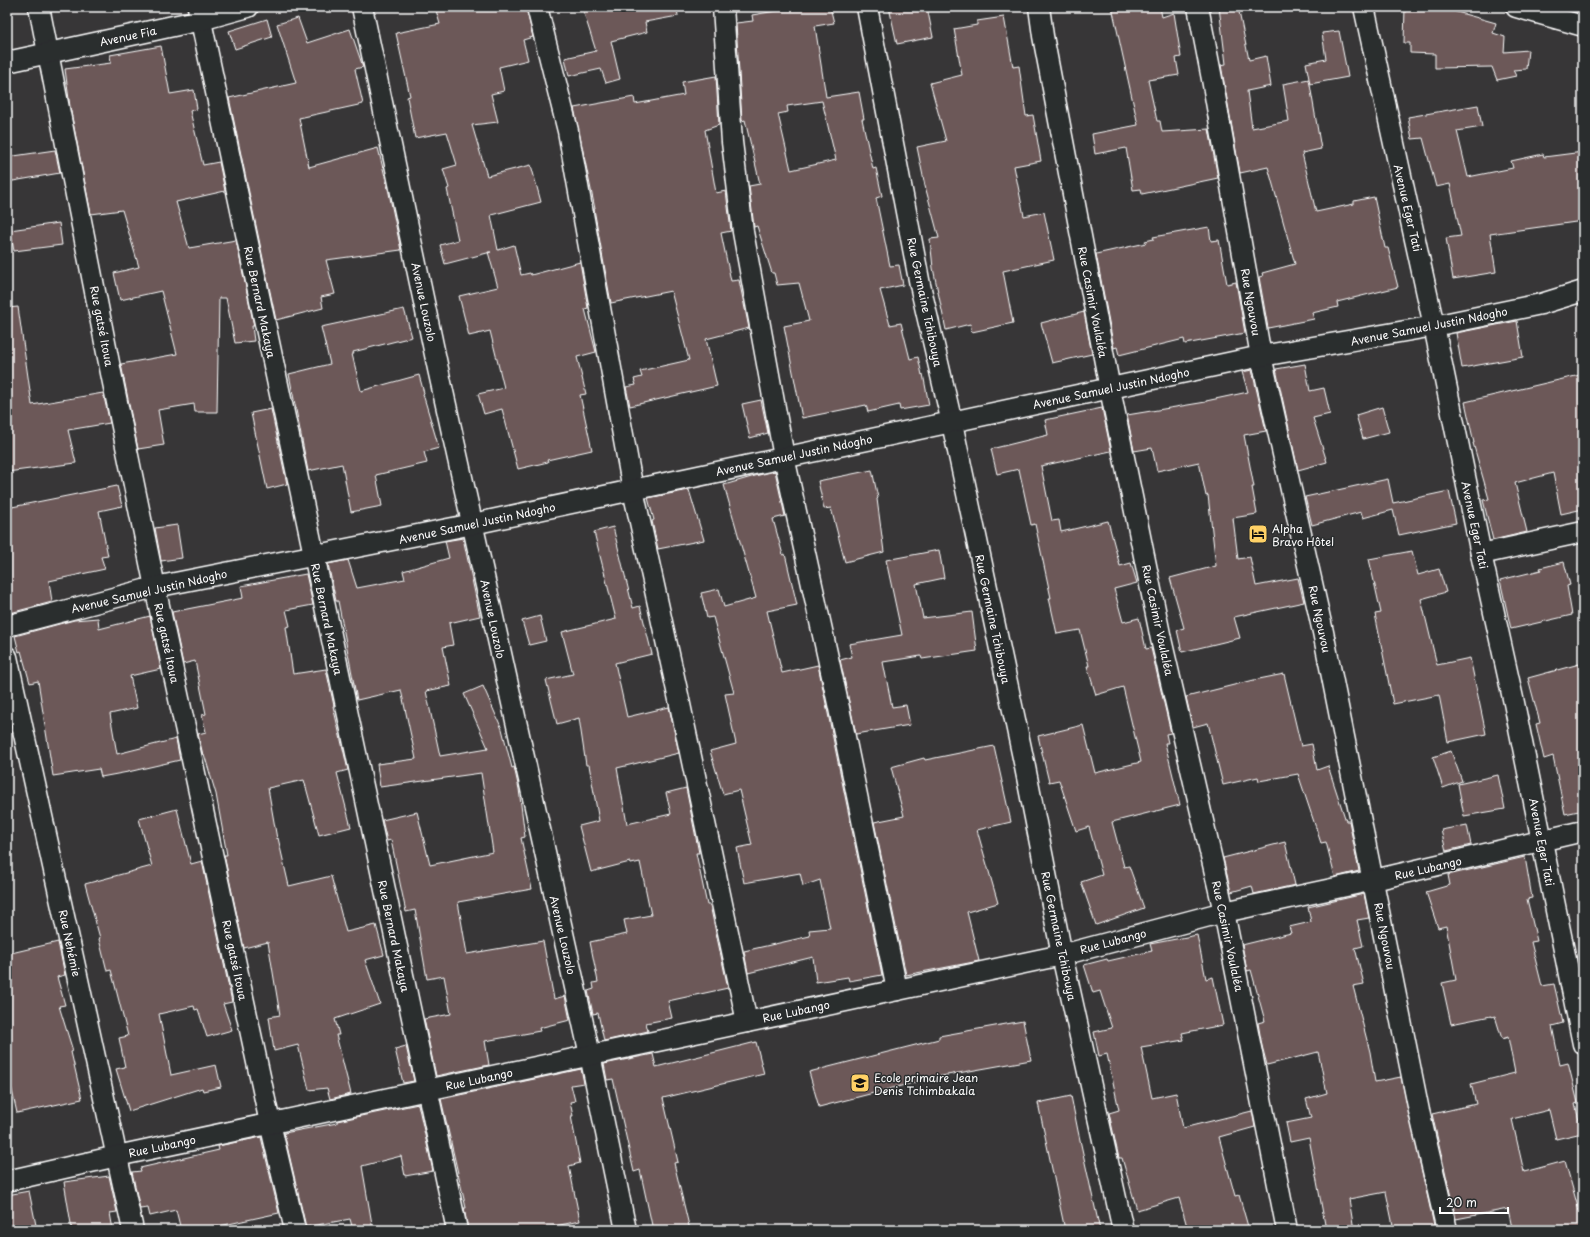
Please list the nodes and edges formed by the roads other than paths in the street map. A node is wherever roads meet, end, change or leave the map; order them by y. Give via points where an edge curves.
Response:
1 (39, 7) edge
2 (248, 7) edge
3 (362, 7) edge
4 (537, 7) edge
5 (724, 7) edge
6 (867, 7) edge
7 (1039, 7) edge
8 (1198, 7) edge
9 (1364, 7) edge
10 (1516, 7) edge
11 (200, 14) edge
12 (1583, 26) edge
13 (49, 53) junction
14 (7, 62) edge
15 (1583, 291) edge
16 (1434, 326) junction
17 (1261, 356) junction
18 (1110, 389) junction
19 (952, 422) junction
20 (784, 457) junction
21 (633, 490) junction
22 (473, 524) junction
23 (1583, 532) edge
24 (1481, 554) junction
25 (314, 556) junction
26 (155, 587) junction
27 (7, 626) edge
28 (7, 657) edge
29 (1583, 832) edge
30 (1541, 840) junction
31 (1374, 880) junction
32 (1224, 912) junction
33 (1062, 955) junction
34 (897, 990) junction
35 (747, 1022) junction
36 (1583, 1044) edge
37 (590, 1055) junction
38 (427, 1090) junction
39 (270, 1123) junction
40 (117, 1156) junction
41 (7, 1181) edge
42 (133, 1230) edge
43 (295, 1230) edge
44 (457, 1230) edge
45 (626, 1230) edge
46 (1123, 1230) edge
47 (1287, 1230) edge
48 (1447, 1230) edge

1 - 13 street, Rue gatsé Itoua
2 - 11 street, Avenue Fia
3 - 22 street, Avenue Louzolo via 436,362
4 - 21 street via 568,131
5 - 20 street via 732,142 744,232
6 - 19 street, Rue Germaine Tchibouya via 920,285
7 - 18 street, Rue Casimir Voulaléa via 1042,36
8 - 17 street, Rue Ngouvou
9 - 16 street, Avenue Eger Tati
10 - 12 street
11 - 13 street, Avenue Fia
11 - 25 street, Rue Bernard Makaya
13 - 14 street, Avenue Fia
13 - 26 street, Rue gatsé Itoua
15 - 16 street, Avenue Samuel Justin Ndogho via 1541,304
16 - 17 street, Avenue Samuel Justin Ndogho
16 - 24 street, Avenue Eger Tati
17 - 18 street, Avenue Samuel Justin Ndogho
17 - 31 street, Rue Ngouvou via 1324,632
18 - 19 street, Avenue Samuel Justin Ndogho
18 - 32 street, Rue Casimir Voulaléa via 1161,639
19 - 20 street, Avenue Samuel Justin Ndogho
19 - 33 street, Rue Germaine Tchibouya
20 - 21 street, Avenue Samuel Justin Ndogho
20 - 34 street
21 - 22 street, Avenue Samuel Justin Ndogho
21 - 35 street
22 - 25 street, Avenue Samuel Justin Ndogho
22 - 37 street, Avenue Louzolo
23 - 24 street
24 - 30 street, Avenue Eger Tati
25 - 26 street, Avenue Samuel Justin Ndogho
25 - 38 street, Rue Bernard Makaya
26 - 27 street, Avenue Samuel Justin Ndogho
26 - 39 street, Rue gatsé Itoua
28 - 40 street, Rue Nehémie
29 - 30 street, Rue Lubango
30 - 31 street, Rue Lubango
30 - 36 street, Avenue Eger Tati
31 - 32 street, Rue Lubango
31 - 48 street, Rue Ngouvou via 1419,1111
32 - 33 street, Rue Lubango
32 - 47 street, Rue Casimir Voulaléa
33 - 34 street, Rue Lubango
33 - 46 street, Rue Germaine Tchibouya
34 - 35 street, Rue Lubango
35 - 37 street, Rue Lubango
37 - 38 street, Rue Lubango
37 - 45 street, Avenue Louzolo
38 - 39 street, Rue Lubango
38 - 44 street, Rue Bernard Makaya
39 - 40 street, Rue Lubango
39 - 43 street, Rue gatsé Itoua
40 - 41 street, Rue Lubango
40 - 42 street, Rue Nehémie

